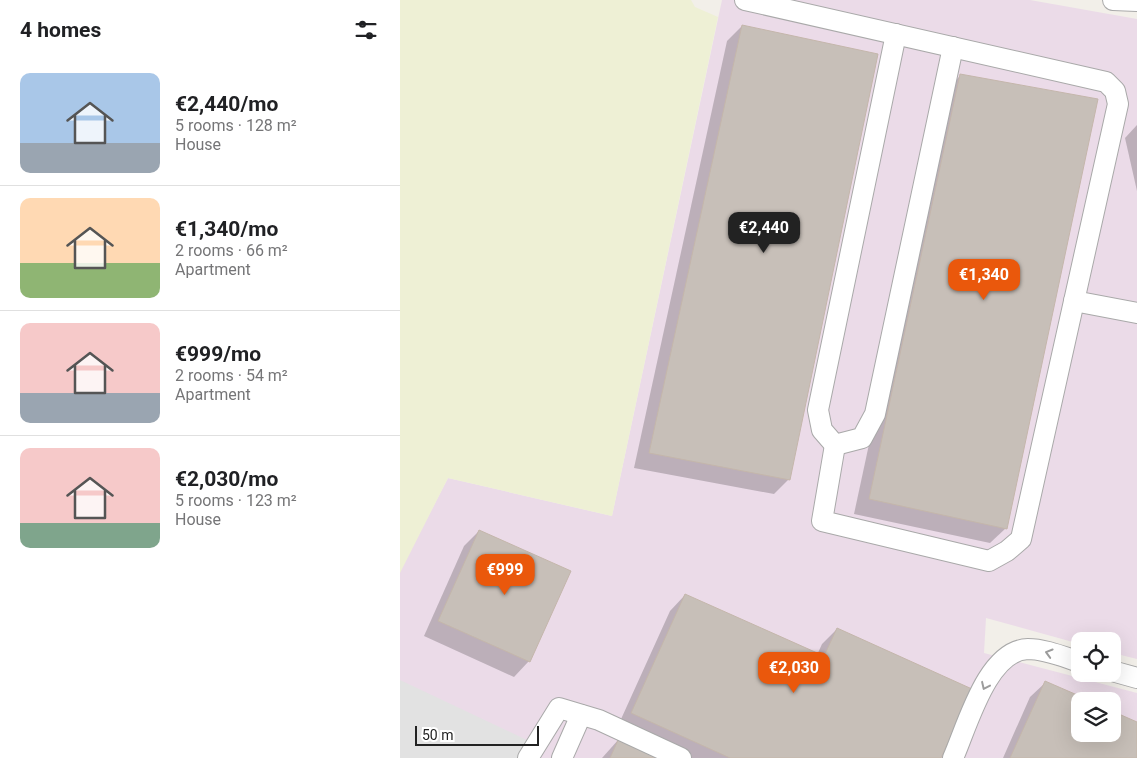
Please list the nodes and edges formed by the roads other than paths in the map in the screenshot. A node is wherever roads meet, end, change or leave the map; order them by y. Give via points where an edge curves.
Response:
1 (745, 0) edge
2 (1113, 0) edge
3 (1137, 1) edge
4 (896, 34) junction
5 (953, 47) junction
6 (1074, 301) junction
7 (1137, 313) edge
8 (835, 445) junction
9 (1071, 659) edge
10 (1121, 674) edge
11 (1137, 678) edge
12 (582, 715) junction
13 (528, 758) edge
14 (562, 758) edge
15 (681, 758) edge
16 (953, 758) edge

1 - 4 street
2 - 3 street
4 - 5 street
4 - 8 street via 818,410 822,430
5 - 6 street via 1106,82 1115,91 1118,104
5 - 8 street via 874,414 862,438
6 - 7 street
6 - 8 street via 1021,539 1007,551 989,561 822,521
9 -> 16 street via 1038,650 1017,651 998,663
10 - 11 street
12 - 13 street via 559,708
12 - 14 street
12 - 15 street

